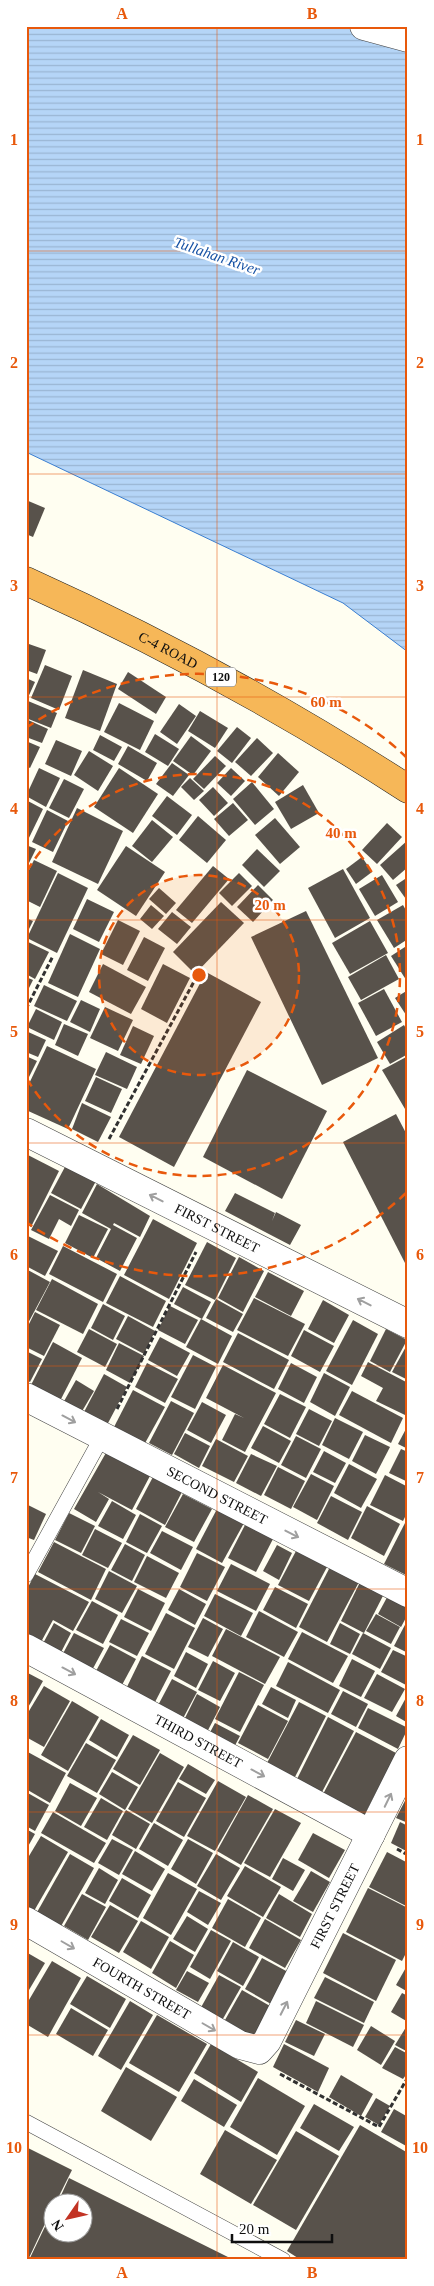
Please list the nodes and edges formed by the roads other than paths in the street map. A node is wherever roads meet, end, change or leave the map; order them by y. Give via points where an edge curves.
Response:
1 (364, 26) edge
2 (408, 38) edge
3 (26, 581) edge
4 (408, 789) edge
5 (26, 1132) edge
6 (408, 1324) edge
7 (26, 1397) edge
8 (102, 1436) junction
9 (26, 1575) edge
10 (408, 1593) edge
11 (26, 1648) edge
12 (408, 1760) edge
13 (371, 1834) junction
14 (26, 1920) edge
15 (259, 2050) joint
16 (26, 2122) edge
17 (283, 2260) edge

1 - 2 street
3 - 4 highway, C-4 ROAD / 120 via 110,619 211,671
6 -> 5 street, FIRST STREET
7 -> 8 street, SECOND STREET
8 - 9 lane
8 -> 10 street, SECOND STREET
11 -> 13 street, THIRD STREET
13 -> 12 street, FIRST STREET
15 -> 13 street, FIRST STREET via 267,2042
14 -> 15 street, FOURTH STREET via 240,2045
16 - 17 lane

